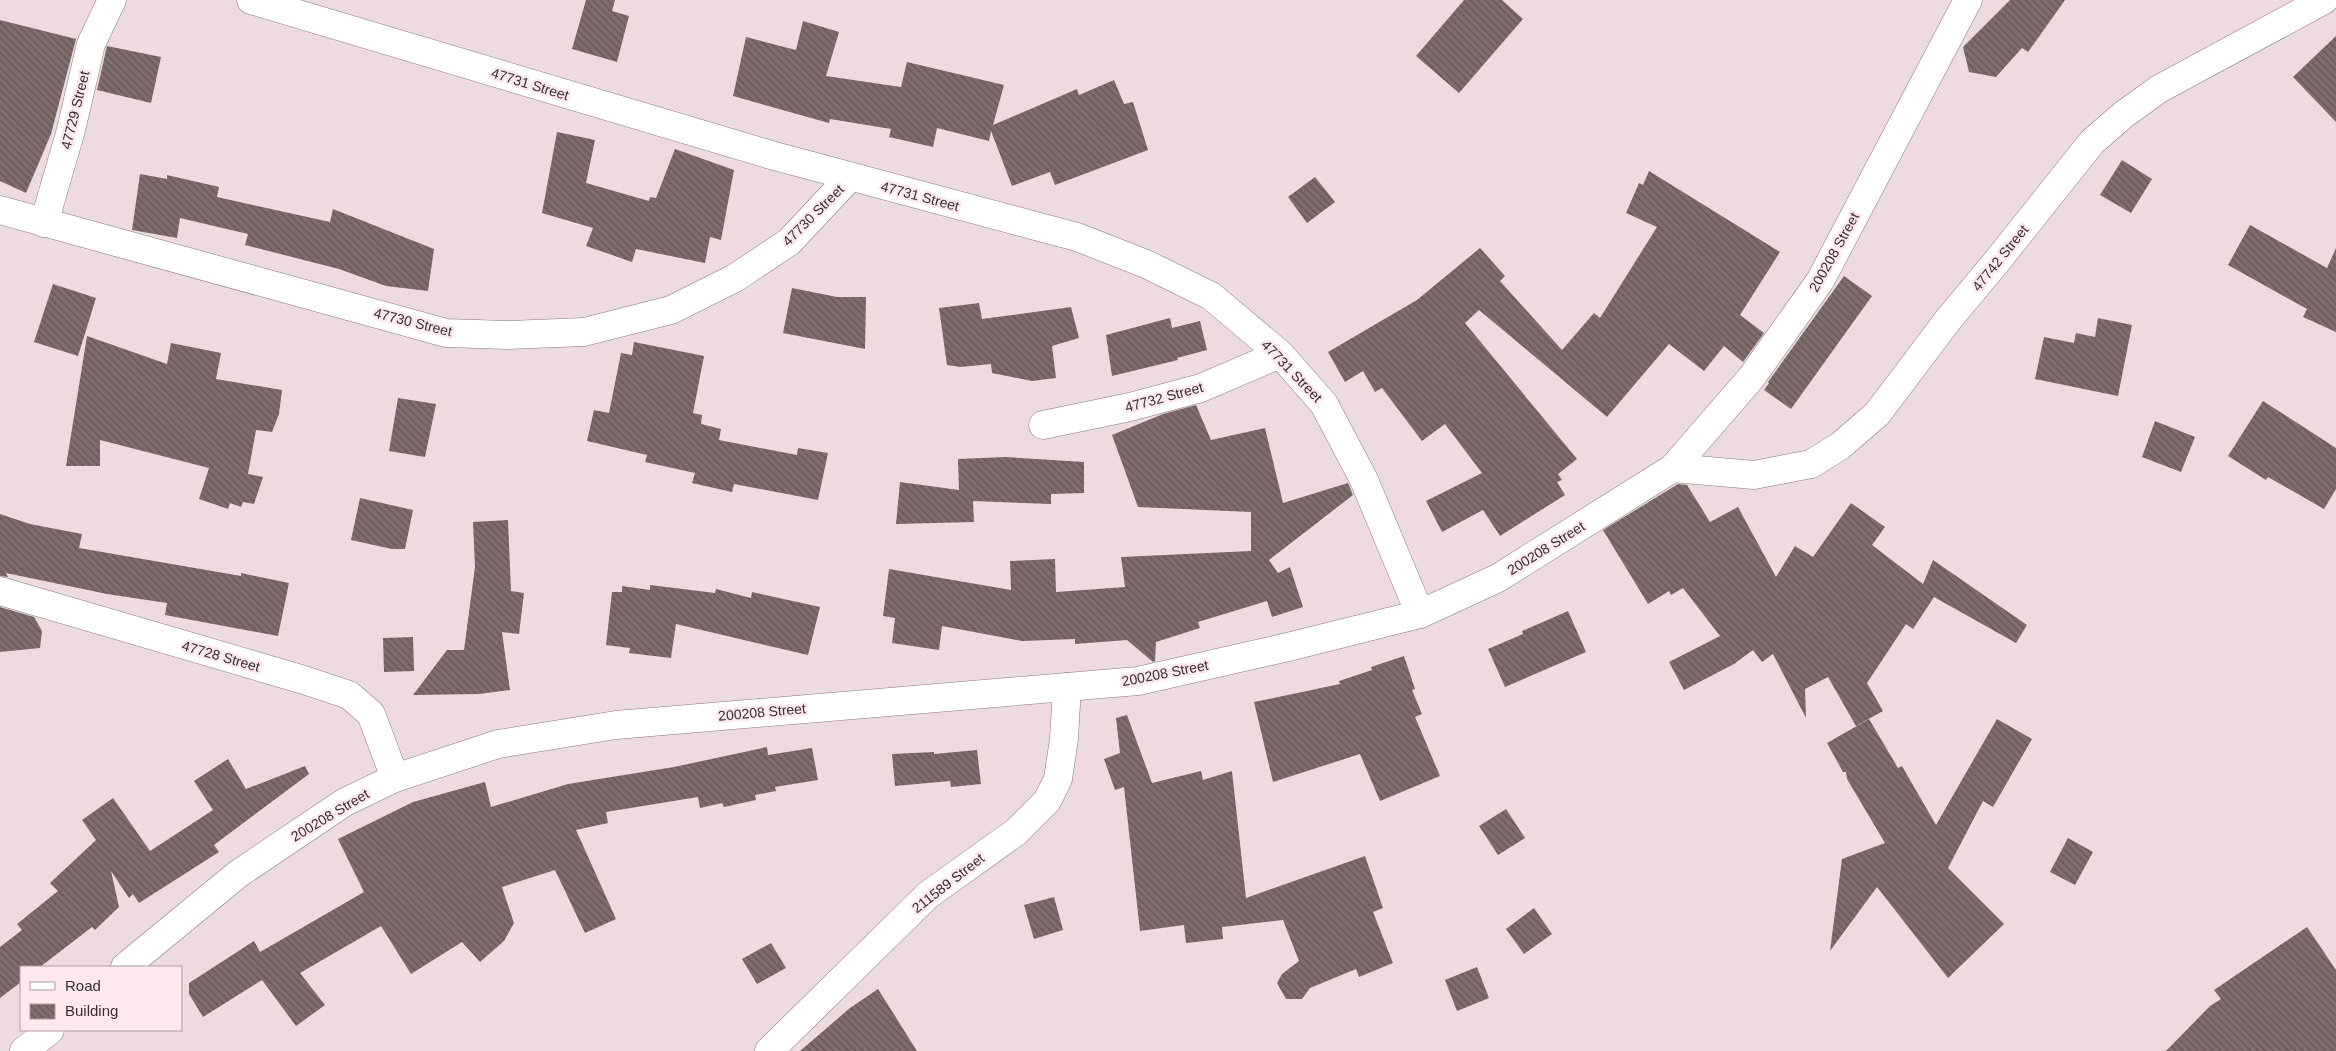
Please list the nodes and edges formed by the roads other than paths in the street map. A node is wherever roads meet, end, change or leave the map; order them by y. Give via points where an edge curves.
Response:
1 (112, 0) edge
2 (251, 0) edge
3 (1968, 0) edge
4 (2324, 0) edge
5 (850, 177) junction
6 (0, 210) edge
7 (44, 223) junction
8 (1280, 354) junction
9 (1043, 425) dead end
10 (1673, 468) junction
11 (0, 591) edge
12 (1420, 614) junction
13 (1067, 687) junction
14 (395, 778) junction
15 (126, 966) edge
16 (49, 1031) edge
17 (24, 1051) edge
18 (769, 1051) edge

1 - 7 street, 47729 Street via 91,44
2 - 5 street, 47731 Street
3 - 10 street, 200208 Street via 1820,281 1750,378
4 - 10 street, 47742 Street via 2159,89 2092,142 1948,320 1877,414 1840,446 1811,464 1754,474
5 - 7 street, 47730 Street via 789,242 735,278 671,310 584,332 446,333
5 - 8 street, 47731 Street via 1077,237 1146,264 1211,296
6 - 7 street, 47730 Street
8 - 9 street, 47732 Street via 1201,388
8 - 12 street, 47731 Street via 1324,404 1364,480
10 - 12 street, 200208 Street via 1498,578
11 - 14 street, 47728 Street via 349,695 371,714
12 - 13 street, 200208 Street via 1138,681
13 - 14 street, 200208 Street via 616,725 498,744
13 - 18 street, 211589 Street via 1058,779 1047,802 1016,832 928,895
14 - 15 street, 200208 Street via 345,802 238,874
16 - 17 street

